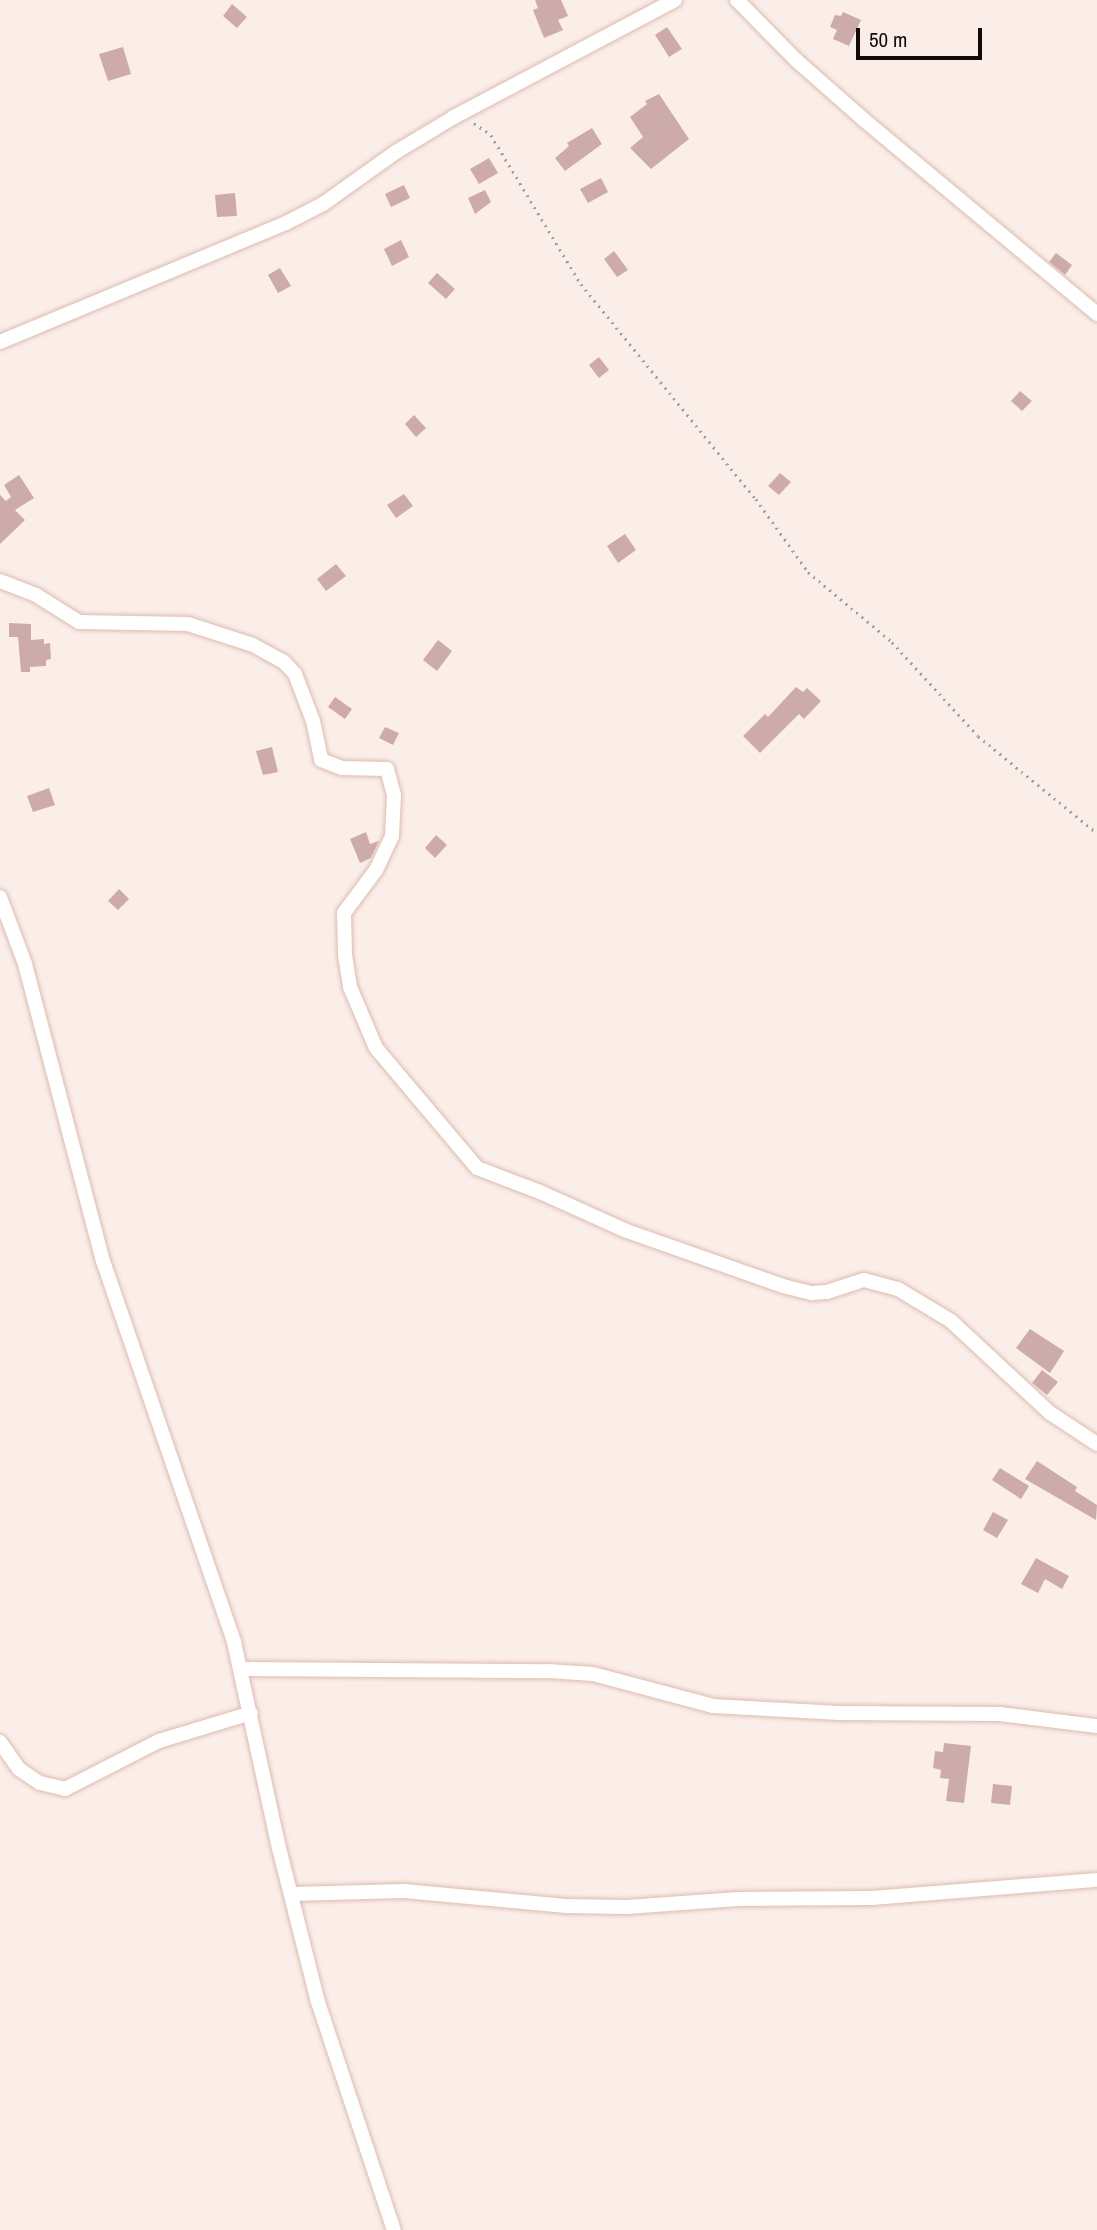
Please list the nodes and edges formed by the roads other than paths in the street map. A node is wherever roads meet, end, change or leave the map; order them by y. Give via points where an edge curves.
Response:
1 (675, 0) edge
2 (737, 0) edge
3 (1097, 314) edge
4 (0, 342) edge
5 (0, 582) edge
6 (0, 897) edge
7 (1097, 1444) edge
8 (242, 1669) junction
9 (251, 1713) junction
10 (1097, 1726) edge
11 (0, 1742) edge
12 (1097, 1880) edge
13 (291, 1894) junction
14 (394, 2230) edge

1 - 4 street via 454,117 323,204 286,223
2 - 3 street via 863,119
5 - 7 street via 36,596 79,622 188,624 253,645 295,674 313,720 320,760 342,768 388,770 394,794 392,836 376,870 344,913 350,987 376,1048 477,1168 624,1230 783,1286 820,1293 864,1280 898,1289 951,1321 1050,1413
6 - 8 street via 28,977 103,1261
8 - 9 street
8 - 10 street via 548,1671 593,1674 725,1707 1000,1714
9 - 11 street via 159,1741 65,1789 40,1783 19,1769
9 - 13 street
12 - 13 street via 872,1898 738,1899 627,1907 416,1892
13 - 14 street via 318,2002

